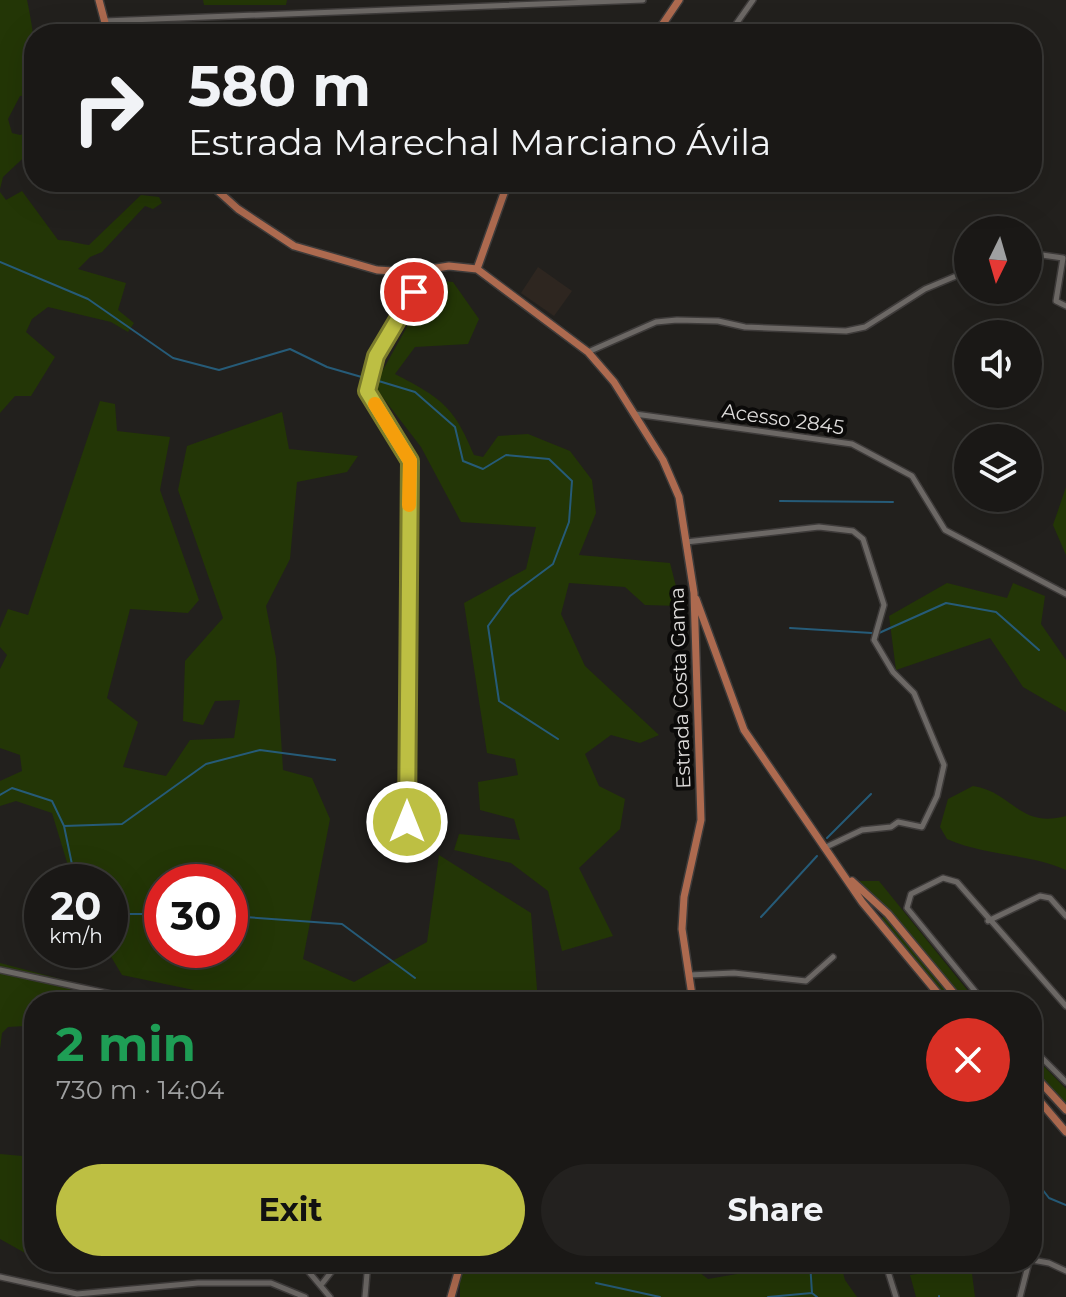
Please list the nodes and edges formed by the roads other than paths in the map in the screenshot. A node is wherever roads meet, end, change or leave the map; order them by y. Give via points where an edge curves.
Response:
1 (99, 0) edge
2 (460, 0) edge
3 (643, 0) edge
4 (679, 0) edge
5 (753, 0) edge
6 (459, 9) junction
7 (103, 21) junction
8 (104, 24) edge
9 (663, 24) edge
10 (736, 24) edge
11 (219, 192) edge
12 (504, 192) edge
13 (1042, 255) edge
14 (1064, 258) edge
15 (477, 269) junction
16 (426, 270) junction
17 (954, 277) edge
18 (1066, 306) edge
19 (588, 352) junction
20 (634, 414) junction
21 (685, 542) junction
22 (694, 593) junction
23 (1066, 594) edge
24 (694, 639) junction
25 (710, 640) junction
26 (407, 822) dead end
27 (824, 848) junction
28 (839, 869) junction
29 (1066, 916) edge
30 (988, 921) junction
31 (833, 957) dead end
32 (0, 970) edge
33 (689, 975) junction
34 (102, 992) edge
35 (692, 992) edge
36 (937, 992) edge
37 (953, 992) edge
38 (976, 992) edge
39 (1066, 1006) edge
40 (1042, 1058) edge
41 (1066, 1082) edge
42 (1042, 1084) edge
43 (1042, 1104) edge
44 (1066, 1110) edge
45 (1066, 1132) edge
46 (1042, 1262) edge
47 (1066, 1271) edge
48 (309, 1272) edge
49 (331, 1272) edge
50 (367, 1272) edge
51 (458, 1272) edge
52 (888, 1272) edge
53 (1028, 1272) edge
54 (0, 1277) edge
55 (321, 1285) junction
56 (305, 1297) edge
57 (330, 1297) edge
58 (365, 1297) edge
59 (451, 1297) edge
60 (896, 1297) edge
61 (1020, 1297) edge

1 - 7 main road
2 - 6 street
3 - 6 street
4 - 9 main road
5 - 10 street
6 - 7 street
7 - 8 main road
11 - 16 main road via 294,246 377,270
12 - 15 main road
13 - 14 street
14 - 18 street via 1056,301
15 - 16 main road
15 - 19 main road, Estrada Costa Gama
16 - 26 street via 376,356 367,384 410,461
17 - 19 street via 865,327 846,331 677,320 642,327
19 - 20 main road, Estrada Costa Gama
20 - 21 main road, Estrada Costa Gama via 672,477
20 - 23 street, Acesso 2845 via 852,444 912,476 945,530
21 - 22 main road, Estrada Costa Gama
21 - 27 street via 819,527 853,531 863,539 884,612 874,640 893,672 914,693 944,772 922,827 898,822 862,830
22 - 24 main road, Estrada Costa Gama
22 - 25 main road
24 - 25 main road
24 - 33 main road, Estrada Costa Gama via 701,820 683,912
25 - 27 main road via 744,730
27 - 28 main road
28 - 36 main road
28 - 37 main road via 879,904
29 - 30 street via 1050,898 1040,896
30 - 38 street via 953,879 943,878 911,894 907,903
30 - 39 street
31 - 33 street via 806,981 734,973
32 - 34 street
33 - 35 main road, Estrada Costa Gama
40 - 41 street
42 - 44 main road
43 - 45 main road
46 - 47 street
48 - 55 street
49 - 55 street
50 - 58 street
51 - 59 main road
52 - 60 street
53 - 61 street
54 - 56 street via 77,1294 198,1283 271,1283
55 - 57 street

